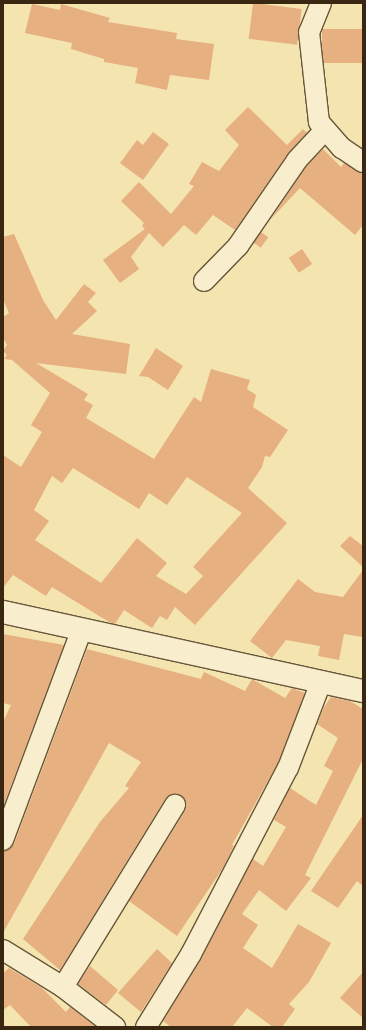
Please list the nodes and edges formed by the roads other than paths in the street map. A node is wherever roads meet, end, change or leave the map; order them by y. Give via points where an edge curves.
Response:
1 (321, 3) edge
2 (324, 131) junction
3 (363, 162) edge
4 (204, 281) dead end
5 (3, 612) edge
6 (81, 631) junction
7 (321, 682) junction
8 (363, 691) edge
9 (175, 805) dead end
10 (3, 840) edge
11 (6, 956) edge
12 (63, 987) junction
13 (115, 1027) edge
14 (146, 1027) edge

1 - 2 street via 309,32 319,122
2 - 3 street via 342,148
2 - 4 street via 297,160 238,246
5 - 6 main road
6 - 7 main road
6 - 10 street
7 - 8 main road
7 - 14 street via 288,768 191,954
9 - 12 street
11 - 12 street
12 - 13 street

